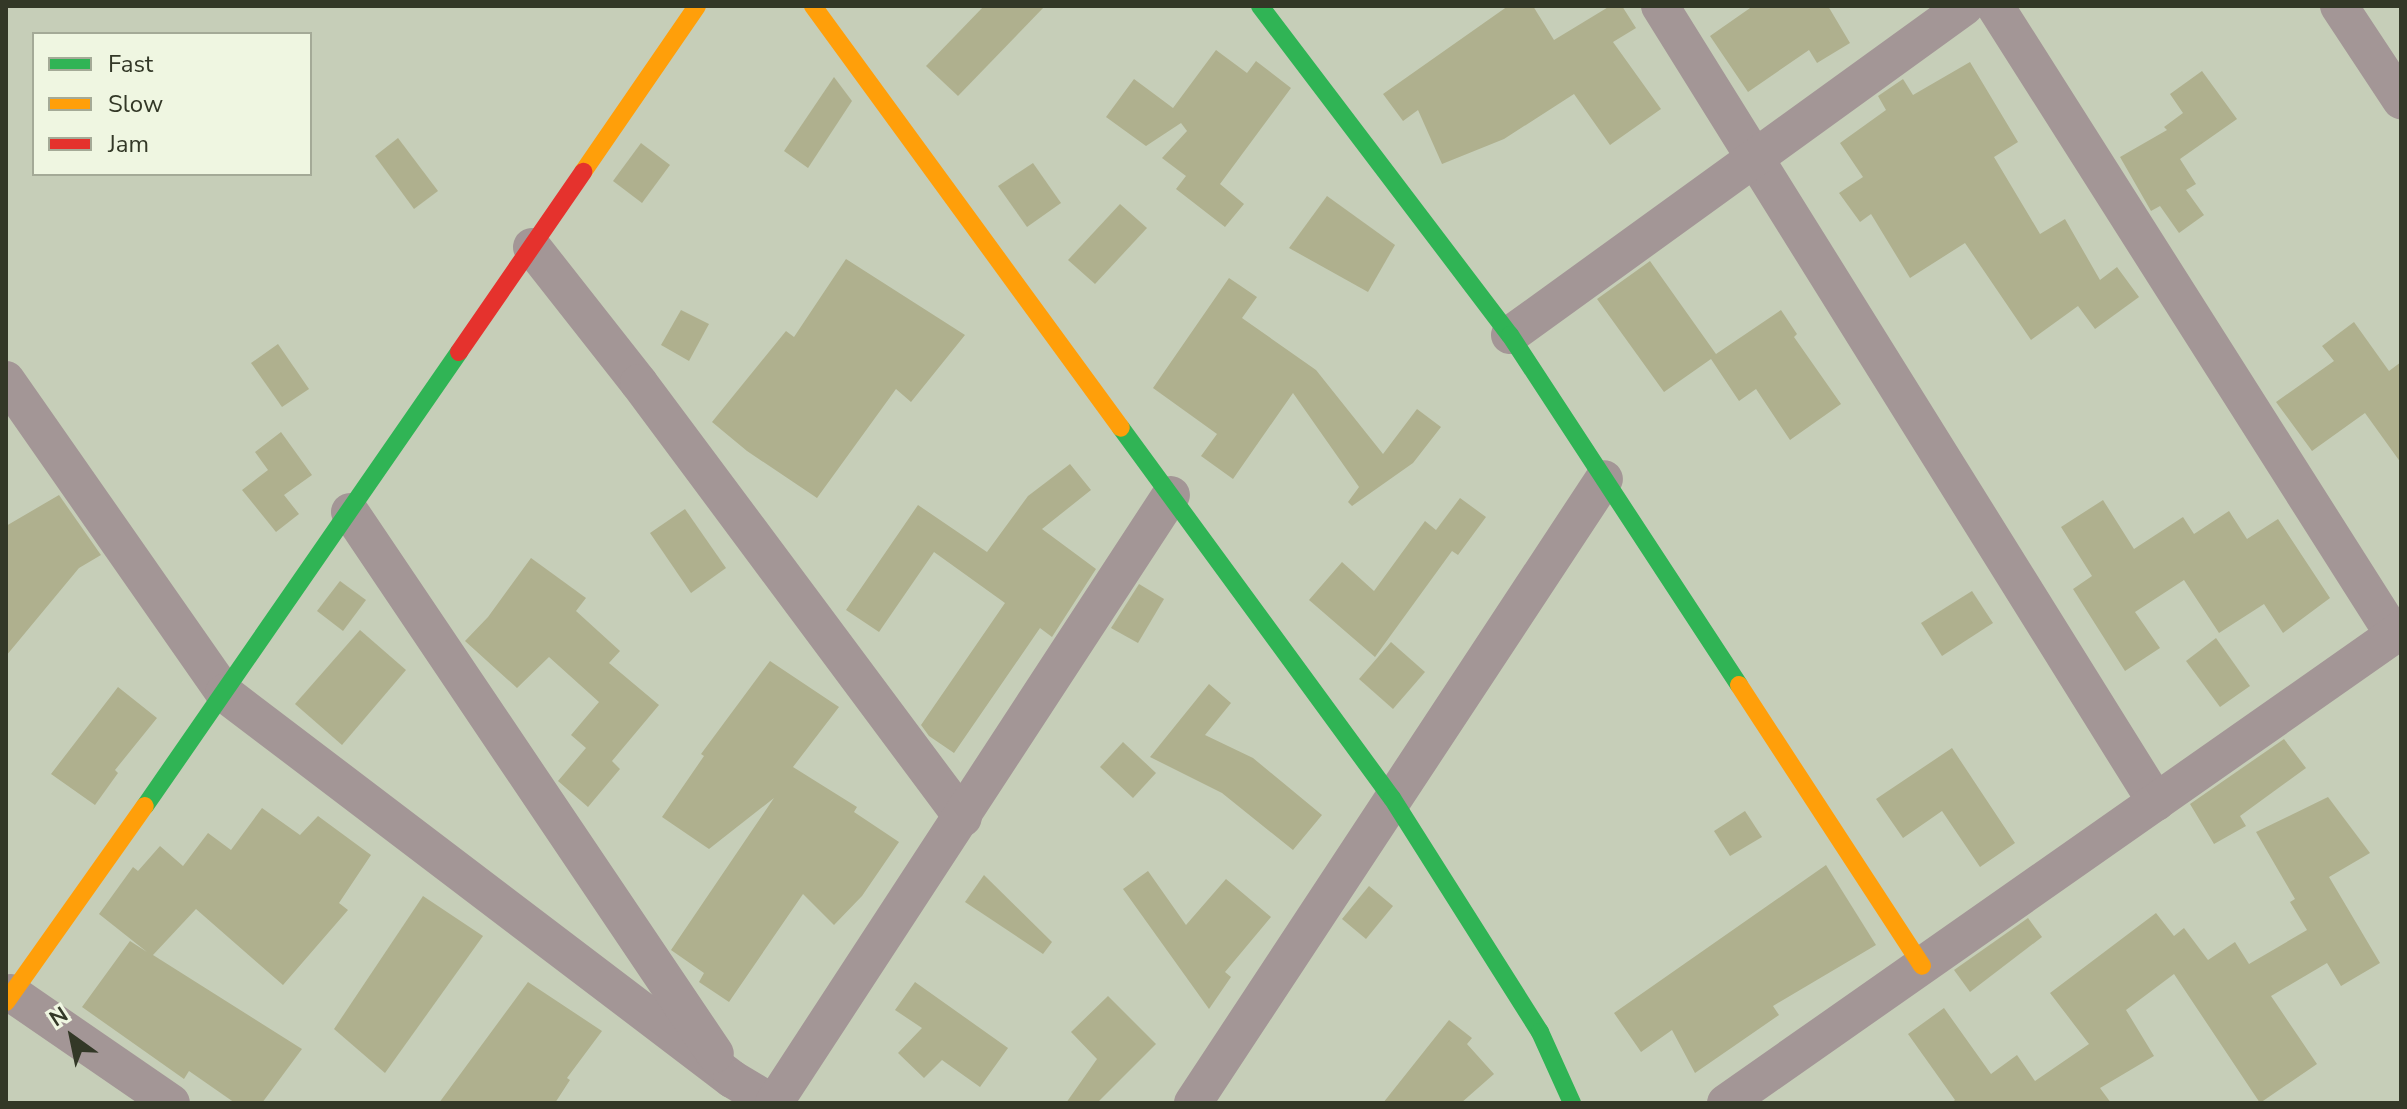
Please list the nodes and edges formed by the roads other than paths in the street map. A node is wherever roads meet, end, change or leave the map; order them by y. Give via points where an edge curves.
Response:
1 (697, 6) edge
2 (813, 6) edge
3 (1260, 6) edge
4 (1660, 6) edge
5 (1965, 6) edge
6 (1995, 6) edge
7 (2339, 6) edge
8 (2401, 100) edge
9 (1753, 159) junction
10 (532, 247) junction
11 (1510, 335) junction
12 (7, 384) edge
13 (1604, 479) junction
14 (1171, 495) junction
15 (350, 512) junction
16 (2398, 633) edge
17 (224, 693) junction
18 (1392, 798) junction
19 (2156, 802) junction
20 (963, 818) junction
21 (1922, 966) junction
22 (9, 997) edge
23 (732, 1079) junction
24 (171, 1103) edge
25 (773, 1103) edge
26 (1193, 1103) edge
27 (1572, 1103) edge
28 (1726, 1103) edge

1 - 10 street
2 - 14 street
3 - 11 street
4 - 9 street
5 - 9 street
6 - 16 street
7 - 8 street
9 - 11 street
9 - 19 street
10 - 15 street
10 - 20 street
11 - 13 street
12 - 17 street
13 - 18 street
13 - 21 street
14 - 18 street
14 - 20 street
15 - 17 street
15 - 23 street
16 - 19 street
17 - 22 street
17 - 23 street
18 - 26 street
18 - 27 street via 1540,1032
19 - 21 street
20 - 25 street
21 - 28 street
22 - 24 street
23 - 25 street

